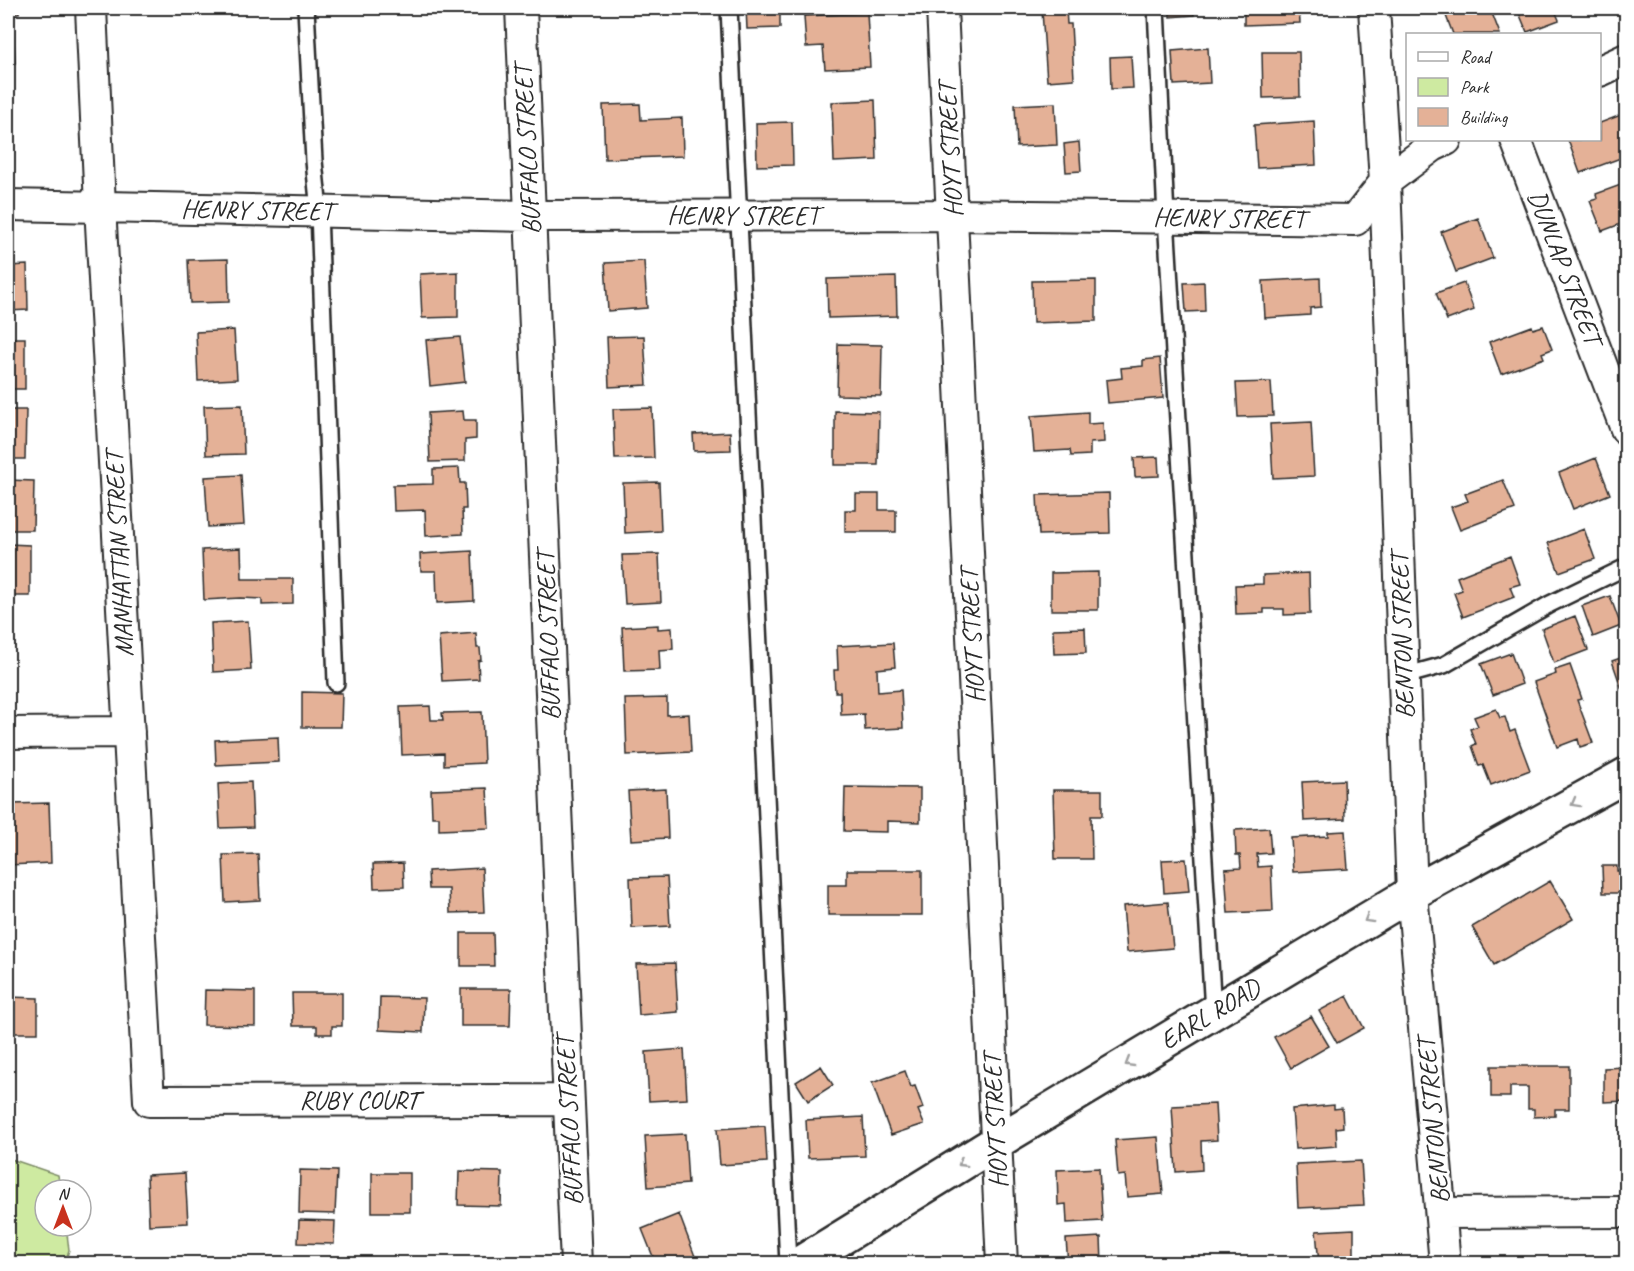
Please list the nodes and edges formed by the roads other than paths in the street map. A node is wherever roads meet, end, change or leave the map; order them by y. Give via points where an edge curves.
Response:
1 (92, 8) edge
2 (306, 8) edge
3 (521, 8) edge
4 (729, 8) edge
5 (942, 8) edge
6 (1156, 8) edge
7 (1374, 8) edge
8 (1626, 59) edge
9 (1601, 70) edge
10 (1444, 141) edge
11 (1516, 141) edge
12 (1385, 182) junction
13 (8, 205) edge
14 (100, 206) junction
15 (318, 212) junction
16 (738, 215) junction
17 (954, 215) junction
18 (530, 216) junction
19 (1166, 217) junction
20 (1626, 429) edge
21 (1626, 567) edge
22 (1404, 676) junction
23 (336, 683) dead end
24 (129, 732) junction
25 (8, 733) edge
26 (1626, 775) edge
27 (1412, 892) junction
28 (1213, 1012) junction
29 (568, 1100) junction
30 (149, 1101) joint
31 (995, 1143) junction
32 (1626, 1212) edge
33 (1442, 1213) junction
34 (576, 1263) edge
35 (788, 1263) edge
36 (799, 1263) edge
37 (1002, 1263) edge
38 (1445, 1263) edge

1 - 14 street, MANHATTAN STREET
2 - 15 lane
3 - 18 street, BUFFALO STREET
4 - 16 lane
5 - 17 street, HOYT STREET
6 - 19 lane
7 - 12 street, BENTON STREET
8 - 9 street
10 - 12 street, HENRY STREET
11 - 20 street, DUNLAP STREET
12 - 19 street, HENRY STREET via 1354,220
12 - 22 street, BENTON STREET
13 - 14 street, HENRY STREET
14 - 15 street, HENRY STREET
14 - 24 street, MANHATTAN STREET
15 - 18 street, HENRY STREET
15 - 23 lane
16 - 17 street, HENRY STREET
16 - 18 street, HENRY STREET
16 - 35 lane
17 - 19 street, HENRY STREET
17 - 31 street, HOYT STREET
18 - 29 street, BUFFALO STREET
19 - 28 lane
21 - 22 lane via 1550,604 1444,665
22 - 27 street, BENTON STREET
24 - 25 street
24 - 30 street, MANHATTAN STREET
26 -> 27 street, EARL ROAD
27 -> 28 street, EARL ROAD
27 - 33 street, BENTON STREET
28 -> 31 street, EARL ROAD
29 - 30 street, RUBY COURT
29 - 34 street, BUFFALO STREET
31 -> 36 street, EARL ROAD
31 - 37 street, HOYT STREET
32 - 33 street
33 - 38 street, BENTON STREET

